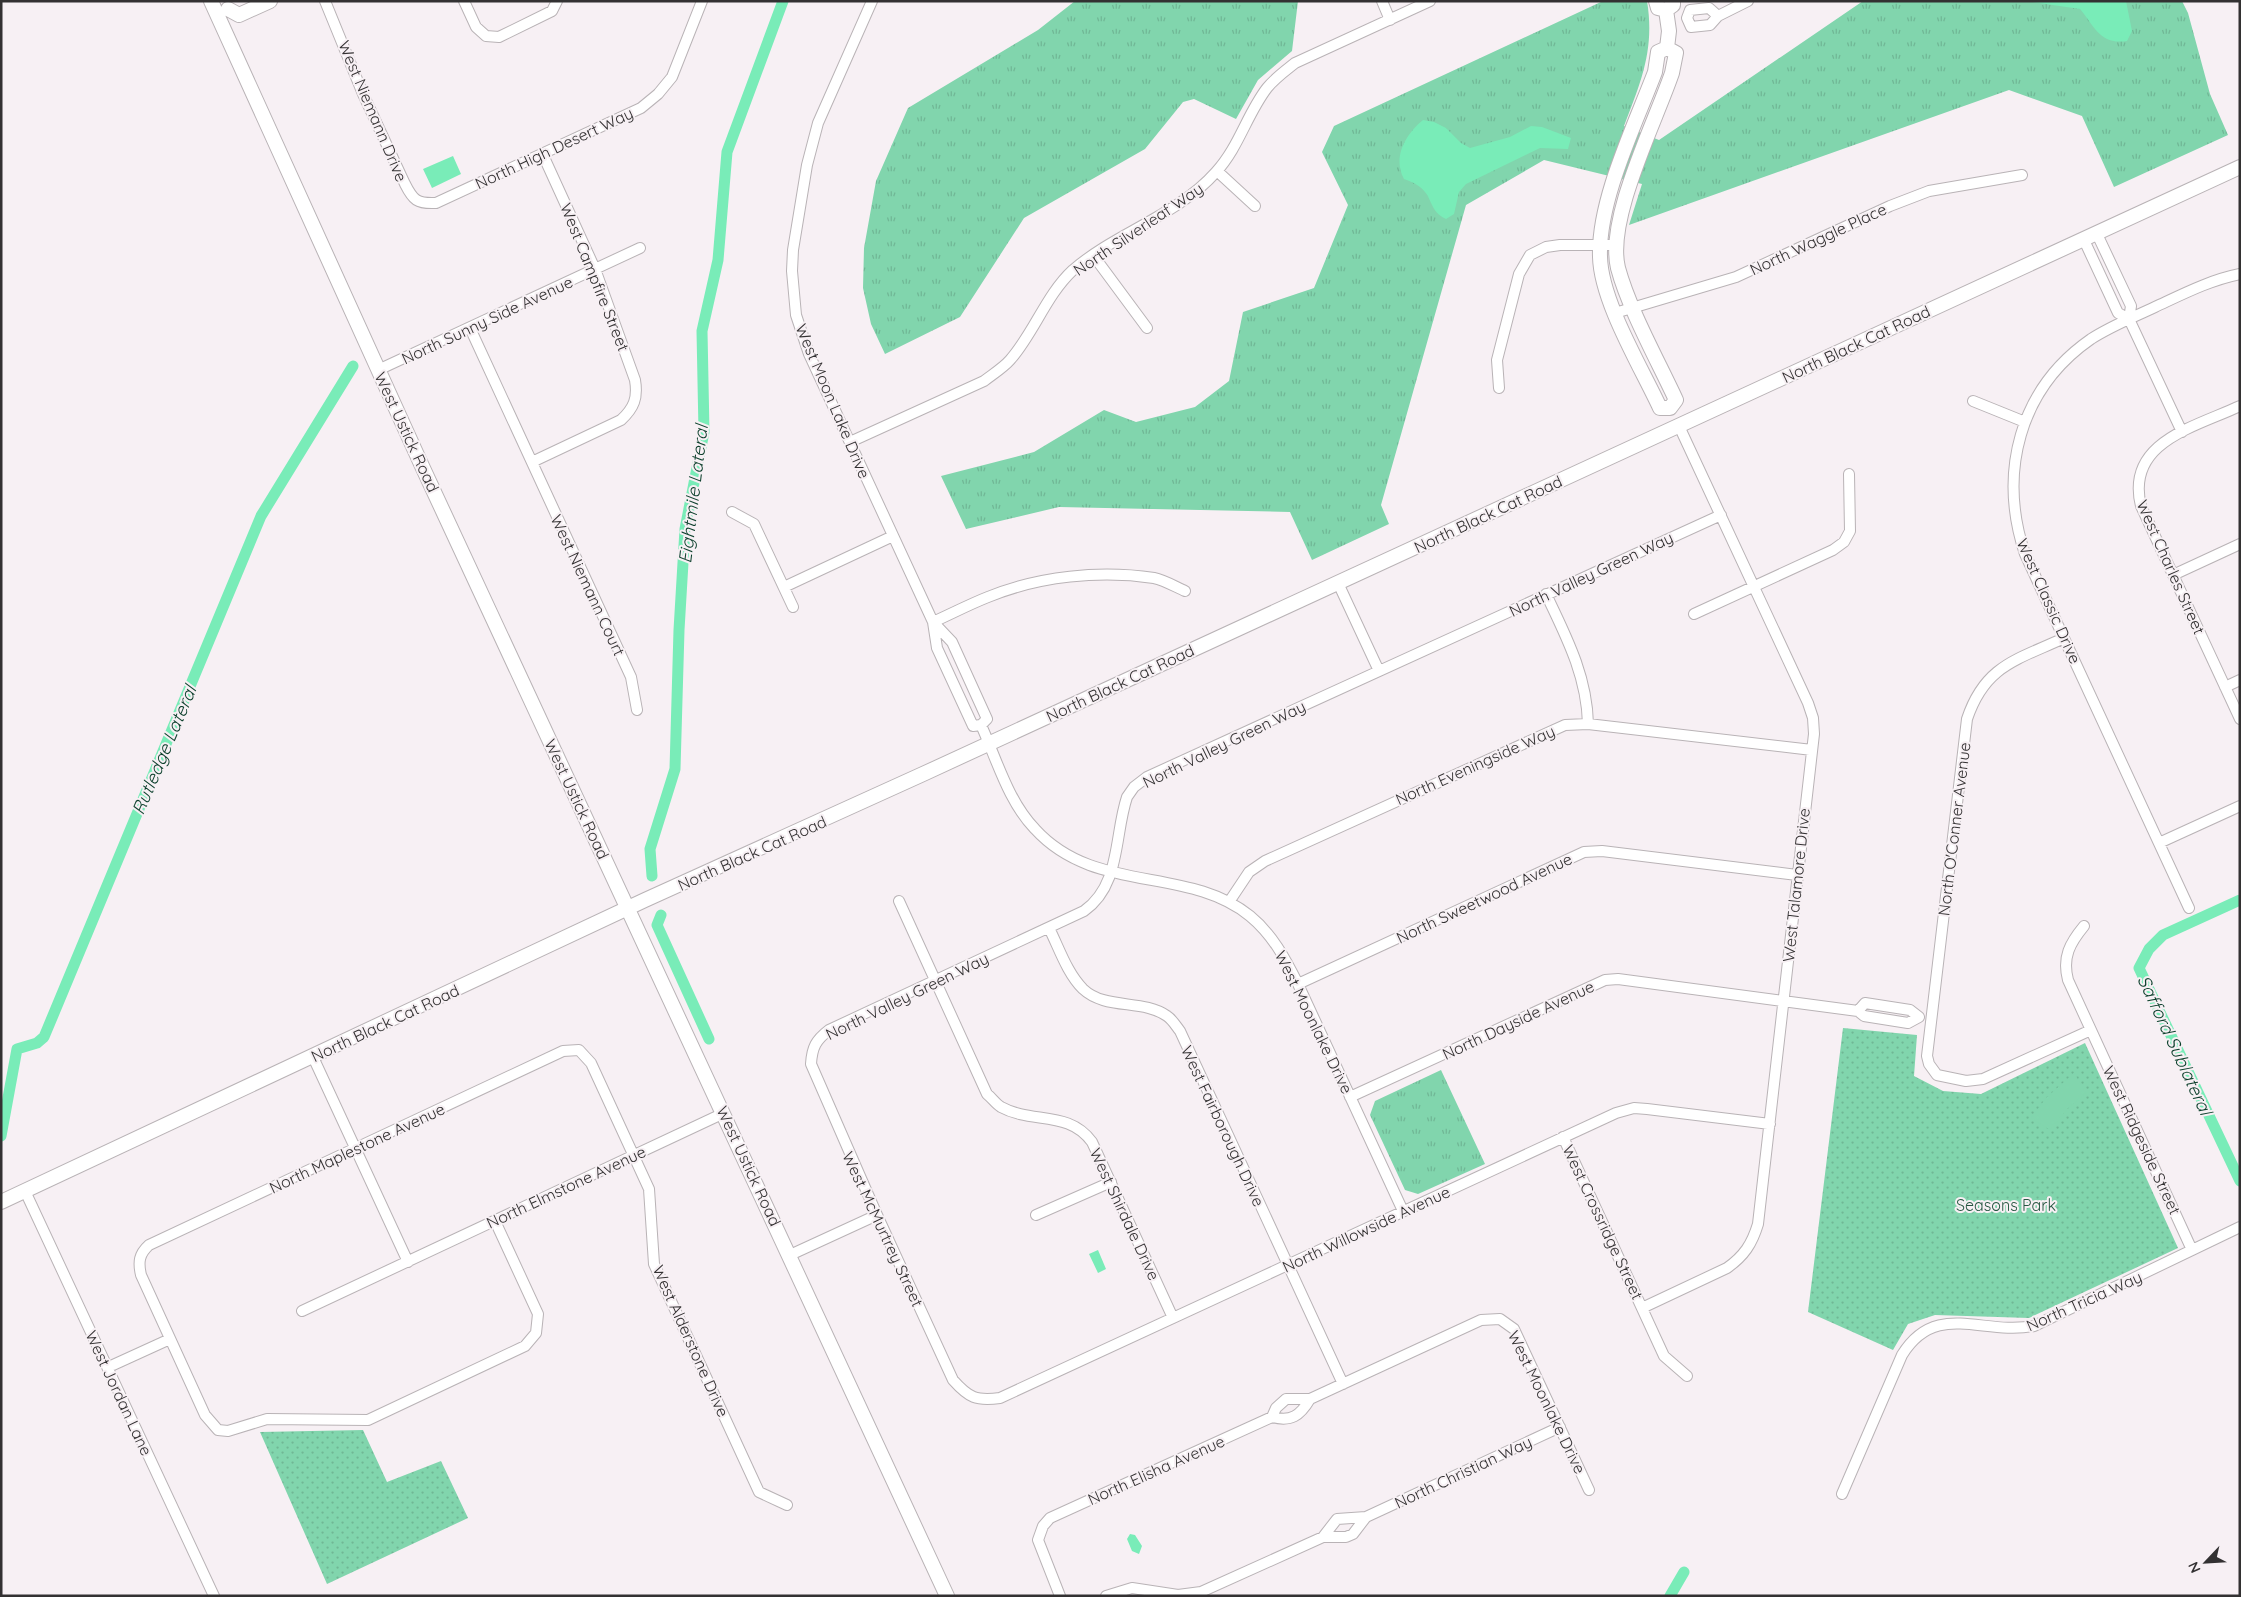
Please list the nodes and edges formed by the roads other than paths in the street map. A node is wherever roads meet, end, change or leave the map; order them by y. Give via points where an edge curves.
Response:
1 (211, 1) edge
2 (270, 1) edge
3 (325, 1) edge
4 (464, 1) edge
5 (558, 1) edge
6 (702, 1) edge
7 (872, 1) edge
8 (1382, 1) edge
9 (1430, 1) edge
10 (1748, 1) edge
11 (1666, 8) edge
12 (225, 9) edge
13 (1718, 16) junction
14 (1687, 18) junction
15 (1390, 20) junction
16 (1667, 48) junction
17 (544, 155) junction
18 (2240, 167) edge
19 (1217, 171) junction
20 (2022, 175) dead end
21 (436, 203) joint
22 (1256, 206) dead end
23 (2097, 234) junction
24 (2084, 240) junction
25 (1600, 245) junction
26 (1616, 245) junction
27 (640, 248) dead end
28 (1093, 255) junction
29 (595, 269) junction
30 (2240, 274) edge
31 (1633, 307) junction
32 (1615, 312) junction
33 (2129, 319) junction
34 (470, 328) junction
35 (1147, 328) dead end
36 (378, 370) junction
37 (1499, 388) dead end
38 (1973, 401) dead end
39 (2240, 406) edge
40 (1670, 408) junction
41 (2025, 422) junction
42 (1679, 426) junction
43 (2182, 432) junction
44 (850, 442) junction
45 (532, 462) junction
46 (1850, 474) dead end
47 (732, 512) dead end
48 (1721, 515) junction
49 (893, 536) junction
50 (2240, 544) edge
51 (2173, 575) junction
52 (1338, 583) junction
53 (1754, 586) junction
54 (784, 587) junction
55 (1185, 591) dead end
56 (1546, 594) junction
57 (793, 607) dead end
58 (1694, 614) dead end
59 (933, 622) junction
60 (2064, 638) junction
61 (1379, 671) junction
62 (2240, 680) edge
63 (2225, 687) junction
64 (637, 710) dead end
65 (2240, 719) edge
66 (1588, 724) junction
67 (981, 725) junction
68 (989, 744) junction
69 (1812, 750) junction
70 (2240, 806) edge
71 (2159, 843) junction
72 (1110, 873) junction
73 (1797, 875) junction
74 (899, 901) dead end
75 (1228, 902) junction
76 (2189, 908) dead end
77 (628, 909) junction
78 (2084, 926) dead end
79 (1050, 928) junction
80 (936, 980) junction
81 (1298, 984) junction
82 (1784, 999) junction
83 (1932, 1019) junction
84 (2091, 1030) junction
85 (579, 1050) joint
86 (812, 1051) joint
87 (313, 1057) junction
88 (1350, 1097) junction
89 (724, 1114) junction
90 (1770, 1124) junction
91 (1563, 1137) junction
92 (356, 1149) junction
93 (634, 1155) junction
94 (1111, 1182) junction
95 (25, 1191) junction
96 (1, 1202) edge
97 (1403, 1211) junction
98 (877, 1215) junction
99 (1036, 1215) dead end
100 (495, 1220) junction
101 (2240, 1227) edge
102 (2192, 1250) junction
103 (790, 1255) junction
104 (408, 1262) junction
105 (1287, 1265) junction
106 (1642, 1308) junction
107 (302, 1311) dead end
108 (1173, 1318) junction
109 (1500, 1319) joint
110 (170, 1339) junction
111 (113, 1365) dead end
112 (1687, 1376) dead end
113 (1343, 1384) junction
114 (972, 1398) joint
115 (1310, 1399) junction
116 (1272, 1417) junction
117 (1560, 1427) junction
118 (1589, 1490) dead end
119 (1842, 1494) dead end
120 (787, 1505) dead end
121 (1366, 1516) junction
122 (1323, 1537) junction
123 (214, 1596) edge
124 (947, 1596) edge
125 (1060, 1596) edge
126 (1106, 1596) edge

1 - 12 main road, West Ustick Road
2 - 12 main road via 239,15
3 - 21 street, West Niemann Drive via 363,94 411,196 422,204
4 - 5 street via 476,27 486,36 499,37 552,11
6 - 17 street, North High Desert Way via 672,77 658,94 629,114
7 - 44 street, West Moon Lake Drive via 811,144 793,250 796,315 803,338
8 - 15 street
9 - 15 street, North Silverleaf Way
10 - 13 street
11 - 14 street
11 - 16 main road
12 - 36 main road, West Ustick Road
13 - 14 street via 1709,8 1690,10
13 - 14 street via 1710,25 1691,27
15 - 19 street, North Silverleaf Way via 1295,63 1280,74 1267,88 1237,144
16 - 25 main road via 1658,52 1655,72 1612,189
16 - 26 main road via 1676,53 1672,73 1624,204
17 - 21 street, North High Desert Way
17 - 29 street, West Campfire Street
18 - 23 main road, North Black Cat Road
19 - 22 street, North Silverleaf Way
19 - 28 street, North Silverleaf Way via 1180,204
20 - 31 street, North Waggle Place via 1929,191 1736,277
23 - 24 main road, North Black Cat Road
23 - 33 street via 2130,306
24 - 33 street via 2118,313
24 - 42 main road, North Black Cat Road
25 - 26 street
25 - 32 main road via 1602,271
25 - 37 street via 1546,247 1525,261 1497,360
26 - 31 main road via 1618,267
27 - 29 street, North Sunny Side Avenue
28 - 35 street
28 - 44 street, North Silverleaf Way via 1059,286 1017,351 1000,370 984,381
29 - 34 street, North Sunny Side Avenue
29 - 45 street, West Campfire Street via 635,380 635,402 621,420
30 - 33 street, West Classic Drive via 2205,284
31 - 32 street, North Waggle Place
31 - 40 main road via 1676,400
32 - 40 main road via 1660,408
33 - 41 street, West Classic Drive via 2092,338 2064,362 2040,391
33 - 43 street
34 - 36 street, North Sunny Side Avenue
34 - 45 street, West Niemann Court
36 - 77 main road, West Ustick Road
38 - 41 street
39 - 43 street, West Charles Street
40 - 42 main road
41 - 60 street, West Classic Drive via 2013,468 2015,518 2025,554
42 - 48 street, West Talamore Drive
42 - 52 main road, North Black Cat Road
43 - 51 street, West Charles Street via 2162,442 2146,458 2139,475 2141,506
44 - 49 street, West Moon Lake Drive
45 - 64 street, West Niemann Court via 631,677
46 - 53 street via 1850,531 1844,542
47 - 54 street via 754,524
48 - 53 street, West Talamore Drive
48 - 56 street, North Valley Green Way
49 - 54 street
49 - 59 street, West Moon Lake Drive
50 - 51 street
51 - 63 street, West Charles Street
52 - 61 street
52 - 68 main road, North Black Cat Road
53 - 58 street
53 - 69 street, West Talamore Drive via 1808,703 1813,718
54 - 57 street
55 - 59 street via 1155,578 1072,576 990,596
56 - 61 street, North Valley Green Way
56 - 66 street via 1577,660
59 - 67 street, West Moon Lake Drive via 937,648 973,726
59 - 67 street, West Moon Lake Drive via 952,642 987,720
60 - 71 street, West Classic Drive
60 - 83 street, North O'Conner Avenue via 2007,664 1988,679 1974,698 1967,719
61 - 72 street, North Valley Green Way via 1147,777 1127,797
62 - 63 street
63 - 65 street, West Charles Street
66 - 69 street, North Eveningside Way
66 - 75 street, North Eveningside Way via 1565,725 1547,732 1280,853 1249,872
67 - 68 street, West Moonlake Drive
68 - 72 street, West Moonlake Drive via 1014,801 1036,830 1071,858
68 - 77 main road, North Black Cat Road
69 - 73 street, West Talamore Drive
70 - 71 street
71 - 76 street, West Classic Drive
72 - 75 street, West Moonlake Drive via 1191,888
72 - 79 street, North Valley Green Way via 1106,889 1096,904
73 - 81 street, North Sweetwood Avenue via 1602,851 1584,852
73 - 82 street, West Talamore Drive
74 - 80 street, West Shirdale Drive
75 - 81 street, West Moonlake Drive via 1250,916 1268,934
77 - 87 main road, North Black Cat Road
77 - 89 main road, West Ustick Road
78 - 84 street, West Ridgeside Street via 2072,940 2065,969
79 - 80 street, North Valley Green Way
79 - 105 street, West Fairborough Drive via 1072,975 1084,990 1102,1000 1147,1008 1168,1016 1180,1031
80 - 86 street, North Valley Green Way via 829,1030 817,1039
80 - 94 street, West Shirdale Drive via 988,1094 999,1106 1012,1112 1074,1125 1086,1133
81 - 88 street, West Moonlake Drive
82 - 83 street, North Dayside Avenue via 1858,1010 1864,1016 1908,1023 1919,1017
82 - 88 street, North Dayside Avenue via 1604,980
82 - 90 street, West Talamore Drive
83 - 84 street, North O'Conner Avenue via 1927,1056 1932,1070 1945,1078 1966,1081 1984,1079
84 - 102 street, West Ridgeside Street
85 - 92 street, North Maplestone Avenue via 563,1051
85 - 93 street, West Alderstone Drive via 591,1063
86 - 98 street, West McMurtrey Street via 811,1064 815,1076
87 - 92 street
87 - 95 main road, North Black Cat Road
88 - 97 street, West Moonlake Drive
89 - 93 street, North Elmstone Avenue
89 - 103 main road, West Ustick Road
90 - 91 street, North Willowside Avenue via 1634,1108
90 - 106 street, West Talamore Drive via 1758,1224 1747,1250 1727,1268
91 - 97 street, North Willowside Avenue
91 - 106 street, West Crossridge Street
92 - 104 street
92 - 110 street, North Maplestone Avenue via 149,1245 140,1256 141,1275
93 - 100 street, North Elmstone Avenue
93 - 120 street, West Alderstone Drive via 649,1189 654,1264 759,1492
94 - 99 street
94 - 108 street, West Shirdale Drive
95 - 96 main road, North Black Cat Road
95 - 123 street, West Jordan Lane
97 - 105 street, North Willowside Avenue
98 - 103 street
98 - 114 street, West McMurtrey Street via 953,1380
100 - 104 street, North Elmstone Avenue
100 - 110 street via 538,1314 536,1333 525,1346 368,1420 267,1419 228,1431 213,1427
101 - 102 street, North Tricia Way
102 - 119 street, North Tricia Way via 2034,1326 2006,1329 1946,1323 1921,1332 1902,1354
103 - 124 main road, West Ustick Road
104 - 107 street, North Elmstone Avenue
105 - 108 street, North Willowside Avenue
105 - 113 street, West Fairborough Drive
106 - 112 street, West Crossridge Street via 1664,1356
108 - 114 street, North Willowside Avenue via 1000,1398
109 - 113 street, North Elisha Avenue via 1481,1320
109 - 117 street, West Moonlake Drive via 1514,1329
110 - 111 street
113 - 115 street, North Elisha Avenue
115 - 116 street, North Elisha Avenue via 1296,1417
115 - 116 street, North Elisha Avenue via 1286,1399
116 - 125 street, North Elisha Avenue via 1058,1514 1043,1526 1038,1540
117 - 118 street, West Moonlake Drive
117 - 121 street, North Christian Way
121 - 122 street, North Christian Way via 1336,1520
121 - 122 street, North Christian Way via 1354,1534
122 - 126 street, North Christian Way via 1201,1592 1178,1595 1132,1588

